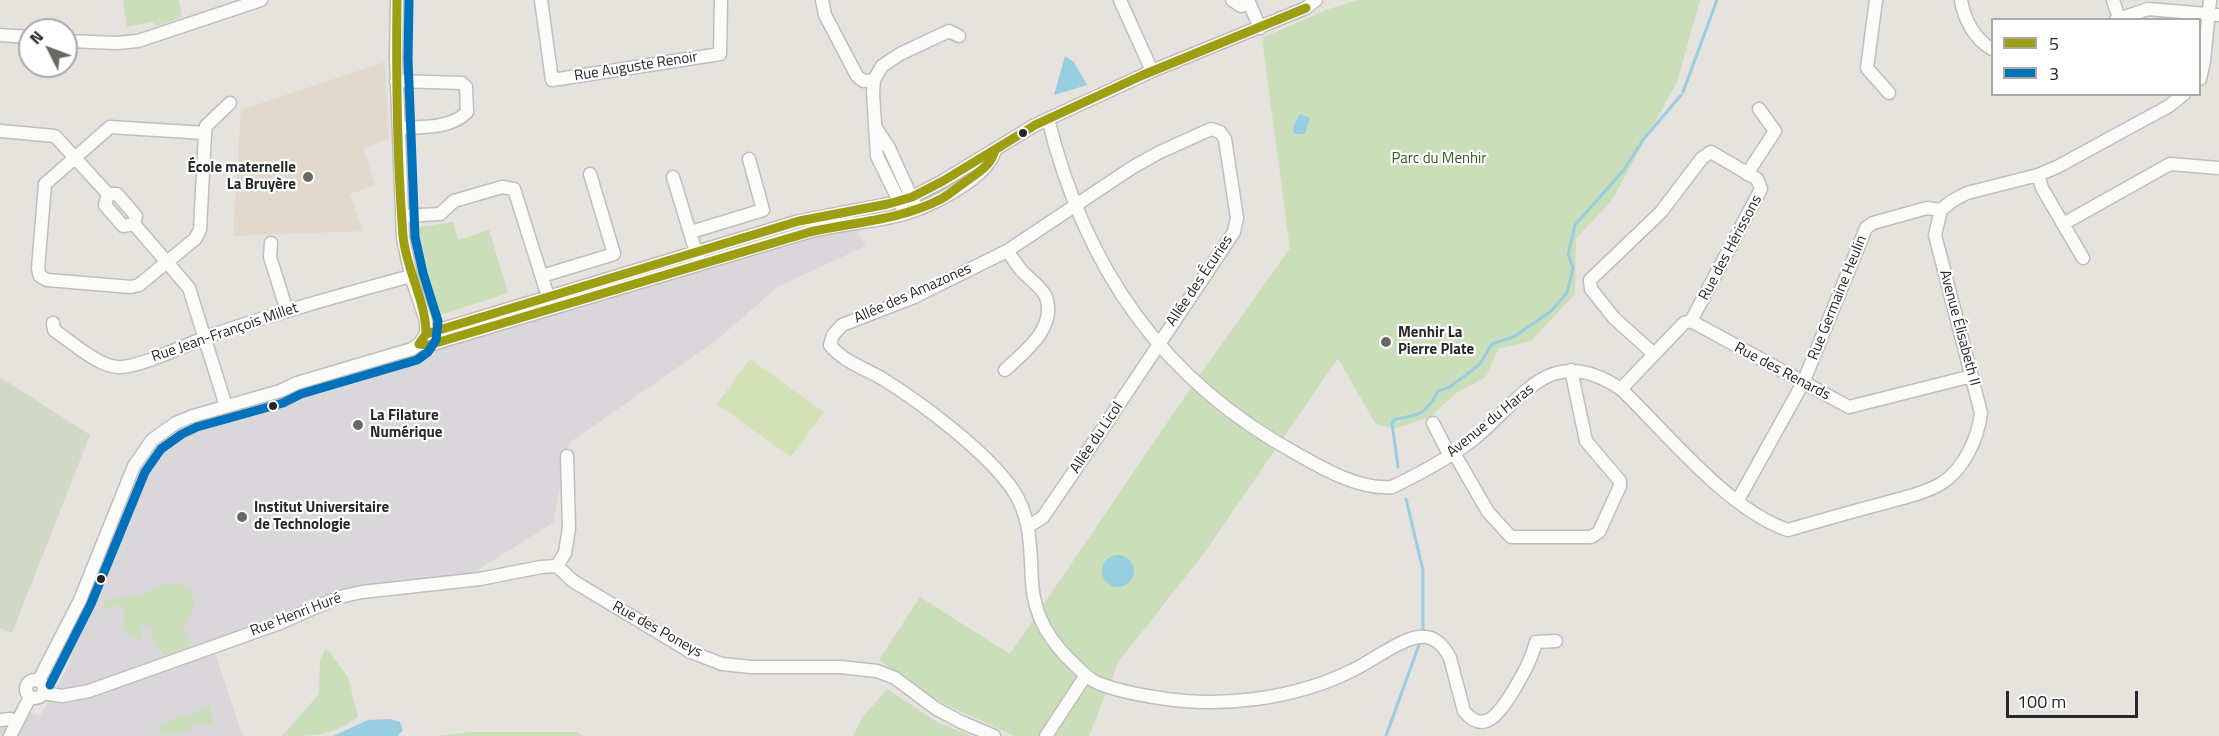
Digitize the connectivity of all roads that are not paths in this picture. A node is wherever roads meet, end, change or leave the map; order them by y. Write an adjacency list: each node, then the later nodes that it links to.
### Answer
1 (261, 0): 21 (street)
2 (397, 0): 26 (street)
3 (541, 0): 4 (street, Rue Auguste Renoir)
4 (721, 0)
5 (822, 0): 25 (street)
6 (1120, 0): 23 (street)
7 (1232, 0): 13 (street)
8 (1316, 0): 17 (street)
9 (1876, 0): 27 (street)
10 (1961, 0): 22 (street)
11 (2113, 0): 15 (street)
12 (2210, 0): 14 (street)
13 (1249, 1): 17 (street)
14 (2214, 14): 16 (street); 24 (street)
15 (2117, 18)
16 (2120, 18)
17 (1260, 28): 23 (street)
18 (0, 35): 19 (street)
19 (18, 36)
20 (959, 36): 25 (street)
21 (78, 41)
22 (1991, 48)
23 (1152, 70): 31 (street)
24 (2201, 72)
25 (874, 80): 32 (street)
26 (396, 81): 33 (street); 33 (street)
27 (1889, 93)
28 (2182, 96): 42 (street)
29 (230, 103): 35 (street)
30 (1759, 109): 41 (street)
31 (1048, 119): 36 (street); 46 (street, Avenue du Haras)
32 (875, 127): 44 (street); 45 (street)
33 (399, 128): 49 (street)
34 (0, 131): 37 (street)
35 (205, 133): 37 (street); 56 (street)
36 (995, 150): 44 (street); 48 (street)
37 (75, 156): 56 (street); 56 (street)
38 (749, 159): 51 (street)
39 (2219, 168): 50 (street)
40 (590, 174): 58 (street)
41 (1747, 174): 61 (street, Rue des Hérissons); 66 (street, Rue des Hérissons)
42 (2038, 175): 47 (street); 50 (street)
43 (673, 177): 51 (street)
44 (912, 197): 45 (street); 48 (street)
45 (899, 201): 48 (street); 54 (street)
46 (1076, 205): 53 (street, Allée des Amazones); 65 (street, Avenue du Haras); 65 (street, Allée des Écuries)
47 (1941, 210): 69 (street, Avenue Élisabeth II); 70 (street, Rue Germaine Heulin)
48 (911, 212): 54 (street)
49 (402, 216): 57 (street); 58 (street)
50 (2063, 224): 55 (street)
51 (692, 232): 54 (street)
52 (271, 243): 60 (street)
53 (1007, 251): 67 (street); 77 (street, Allée des Amazones)
54 (698, 258): 59 (street)
55 (2083, 258)
56 (167, 263): 63 (street)
57 (411, 276): 60 (street, Rue Jean-François Millet); 64 (street)
58 (542, 276): 59 (street)
59 (550, 303): 64 (street)
60 (287, 311): 63 (street, Rue Jean-François Millet)
61 (1691, 321): 66 (street); 70 (street, Rue des Renards)
62 (53, 323): 63 (street, Rue Jean-François Millet)
63 (204, 338): 72 (street)
64 (423, 339): 72 (street)
65 (1158, 344): 74 (street, Avenue du Haras); 77 (street, Allée du Licol)
66 (1654, 354): 71 (street)
67 (1005, 370)
68 (1571, 370): 71 (street); 74 (street, Avenue du Haras); 74 (street)
69 (1972, 376): 70 (street, Rue des Renards); 76 (street, Avenue Élisabeth II)
70 (1803, 382): 76 (street, Rue Germaine Heulin)
71 (1621, 389): 76 (street)
72 (224, 407): 81 (street)
73 (1433, 423): 74 (street)
74 (1452, 454)
75 (567, 456): 78 (street)
76 (1738, 500)
77 (1029, 526): 80 (street, Allée des Amazones)
78 (557, 566): 82 (street, Rue Henri Huré); 87 (street, Rue des Poneys)
79 (1556, 641): 80 (street, Allée des Amazones)
80 (1086, 675): 88 (street)
81 (39, 680): 82 (street); 83 (street)
82 (43, 693): 83 (street)
83 (30, 697): 85 (street)
84 (0, 720): 85 (street)
85 (17, 722): 86 (street)
86 (10, 736)
87 (993, 736)
88 (1046, 736)

